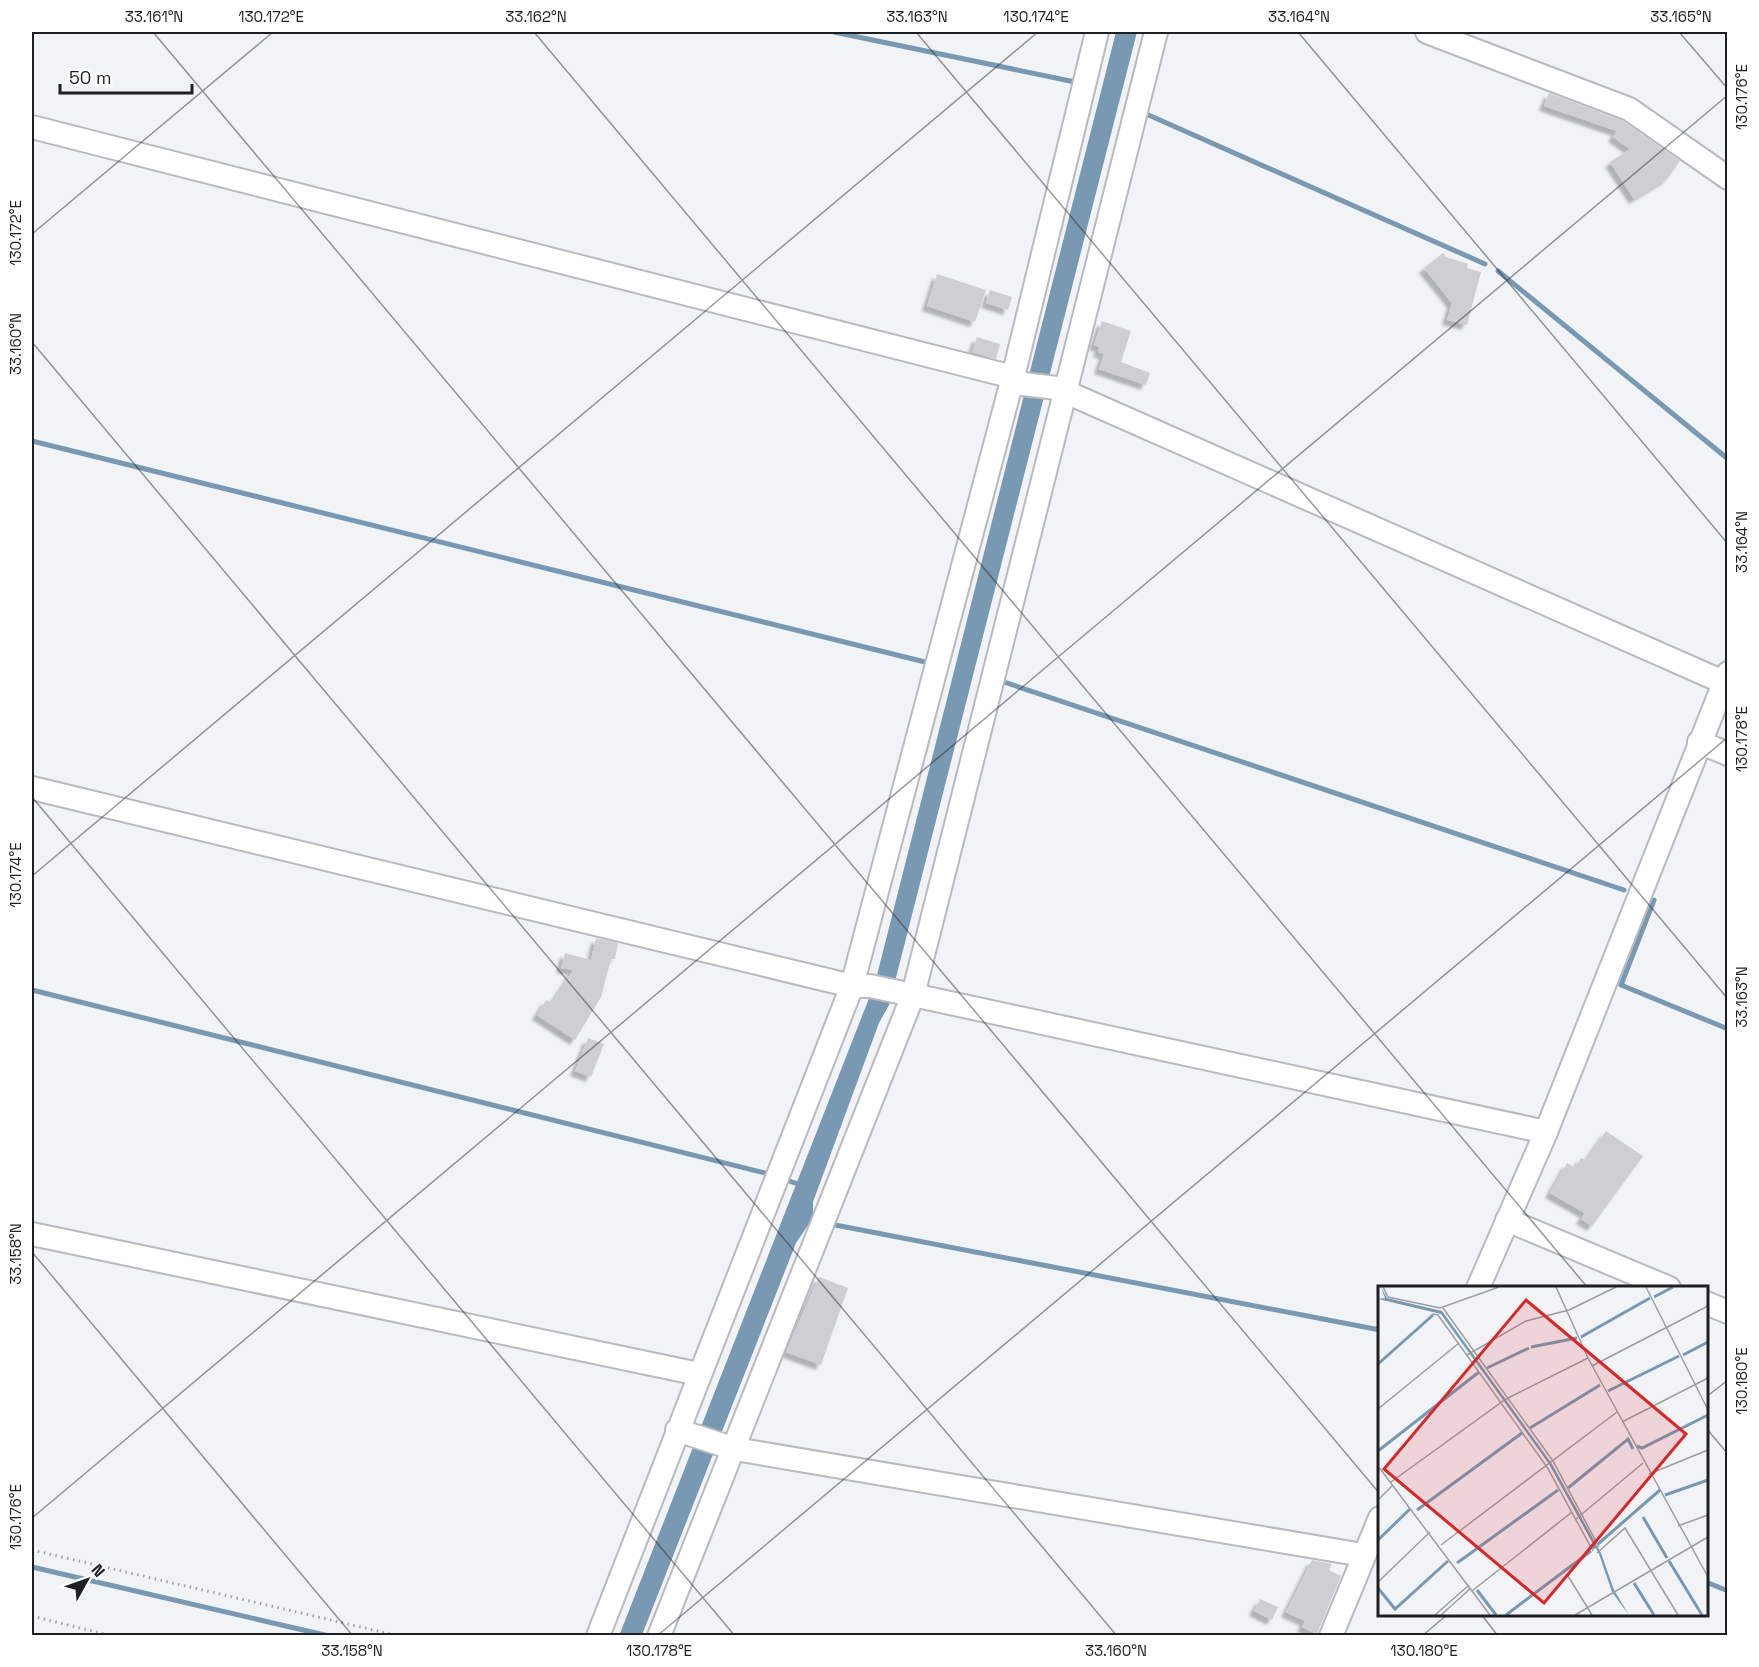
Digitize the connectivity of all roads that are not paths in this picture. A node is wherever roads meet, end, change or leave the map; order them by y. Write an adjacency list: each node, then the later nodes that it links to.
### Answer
1 (1097, 32): 6 (street)
2 (1156, 32): 7 (street)
3 (1426, 32): 5 (street)
4 (32, 127): 6 (street)
5 (1728, 178)
6 (1018, 380): 7 (street); 12 (street)
7 (1061, 390): 8 (street); 13 (street)
8 (1726, 678): 9 (street)
9 (1700, 742): 10 (street); 14 (street)
10 (1728, 754)
11 (32, 788): 12 (street)
12 (861, 986): 13 (street); 21 (street)
13 (908, 994): 14 (street); 23 (street)
14 (1546, 1132): 15 (street)
15 (1507, 1220): 17 (street); 18 (street)
16 (32, 1234): 21 (street)
17 (1478, 1286)
18 (1667, 1286)
19 (1708, 1303): 20 (street)
20 (1728, 1312)
21 (699, 1374): 22 (street)
22 (683, 1432): 23 (street); 26 (street)
23 (729, 1447): 25 (street); 27 (street)
24 (1378, 1522): 25 (street)
25 (1363, 1555): 28 (street)
26 (598, 1635)
27 (659, 1635)
28 (1331, 1635)

